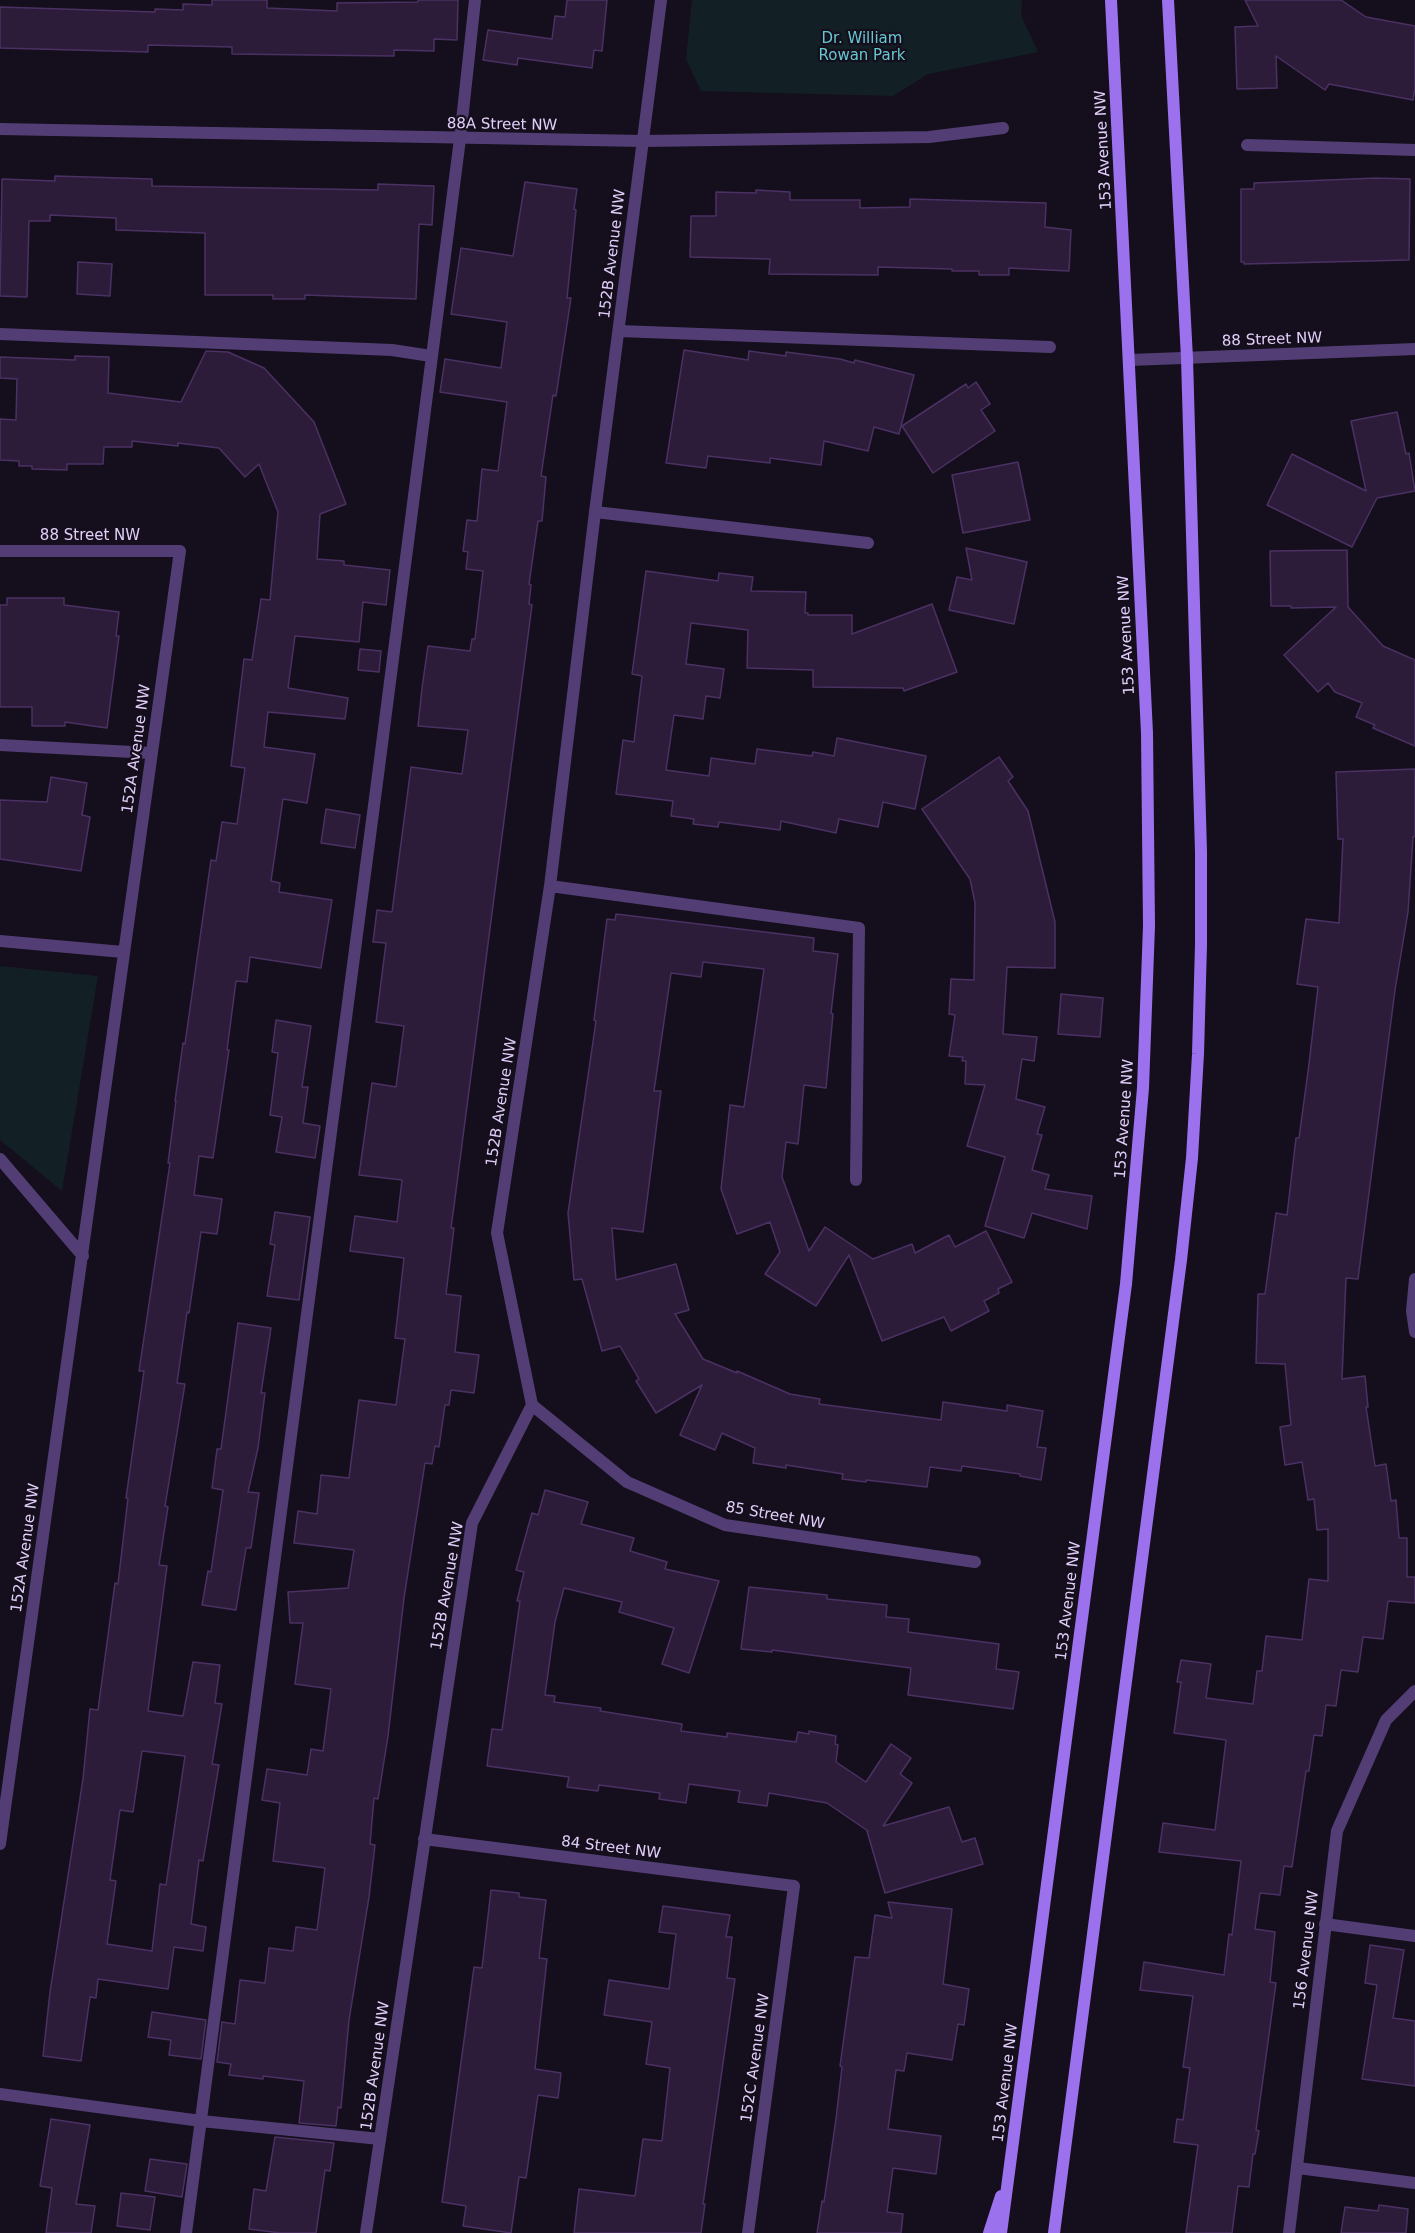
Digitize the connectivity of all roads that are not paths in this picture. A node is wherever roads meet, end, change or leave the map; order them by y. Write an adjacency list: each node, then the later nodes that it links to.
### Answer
1 (475, 0): 7 (street)
2 (661, 0): 8 (street, 152B Avenue NW)
3 (1111, 0): 17 (main road, 153 Avenue NW)
4 (1168, 0): 16 (main road)
5 (1003, 128): 8 (street, 88A Street NW)
6 (0, 129): 7 (street, 88A Street NW)
7 (460, 139): 8 (street, 88A Street NW); 15 (street)
8 (643, 141): 11 (street, 152B Avenue NW)
9 (1247, 145): 10 (street)
10 (1415, 150)
11 (619, 331): 13 (street); 18 (street, 152B Avenue NW)
12 (0, 334): 15 (street)
13 (1050, 347)
14 (1415, 349): 16 (street, 88 Street NW)
15 (430, 356): 42 (street)
16 (1187, 358): 17 (street, 88 Street NW); 52 (main road)
17 (1130, 360): 44 (main road, 153 Avenue NW)
18 (595, 512): 19 (street); 24 (street, 152B Avenue NW)
19 (868, 543)
20 (0, 551): 21 (street, 88 Street NW)
21 (180, 551): 23 (street, 152A Avenue NW)
22 (0, 745): 23 (street)
23 (152, 753): 26 (street, 152A Avenue NW)
24 (550, 886): 28 (street); 33 (street, 152B Avenue NW)
25 (0, 941): 26 (street)
26 (123, 951): 29 (street, 152A Avenue NW)
27 (0, 1159): 29 (street)
28 (856, 1180)
29 (82, 1256): 37 (street, 152A Avenue NW)
30 (1415, 1279): 31 (street)
31 (1413, 1311): 32 (street)
32 (1415, 1332)
33 (532, 1406): 34 (street, 85 Street NW); 36 (street, 152B Avenue NW)
34 (975, 1562)
35 (1415, 1691): 39 (street, 156 Avenue NW)
36 (424, 1839): 38 (street, 84 Street NW); 43 (street, 152B Avenue NW)
37 (0, 1844)
38 (794, 1886): 49 (street, 152C Avenue NW)
39 (1325, 1924): 40 (street); 45 (street, 156 Avenue NW)
40 (1415, 1936)
41 (0, 2094): 42 (street)
42 (201, 2121): 43 (street); 47 (street)
43 (380, 2139): 48 (street, 152B Avenue NW)
44 (1010, 2166): 50 (main road); 51 (main road, 153 Avenue NW)
45 (1298, 2168): 46 (street); 53 (street, 156 Avenue NW)
46 (1415, 2183)
47 (186, 2233)
48 (366, 2233)
49 (748, 2233)
50 (989, 2233)
51 (1001, 2233)
52 (1054, 2233)
53 (1289, 2233)

